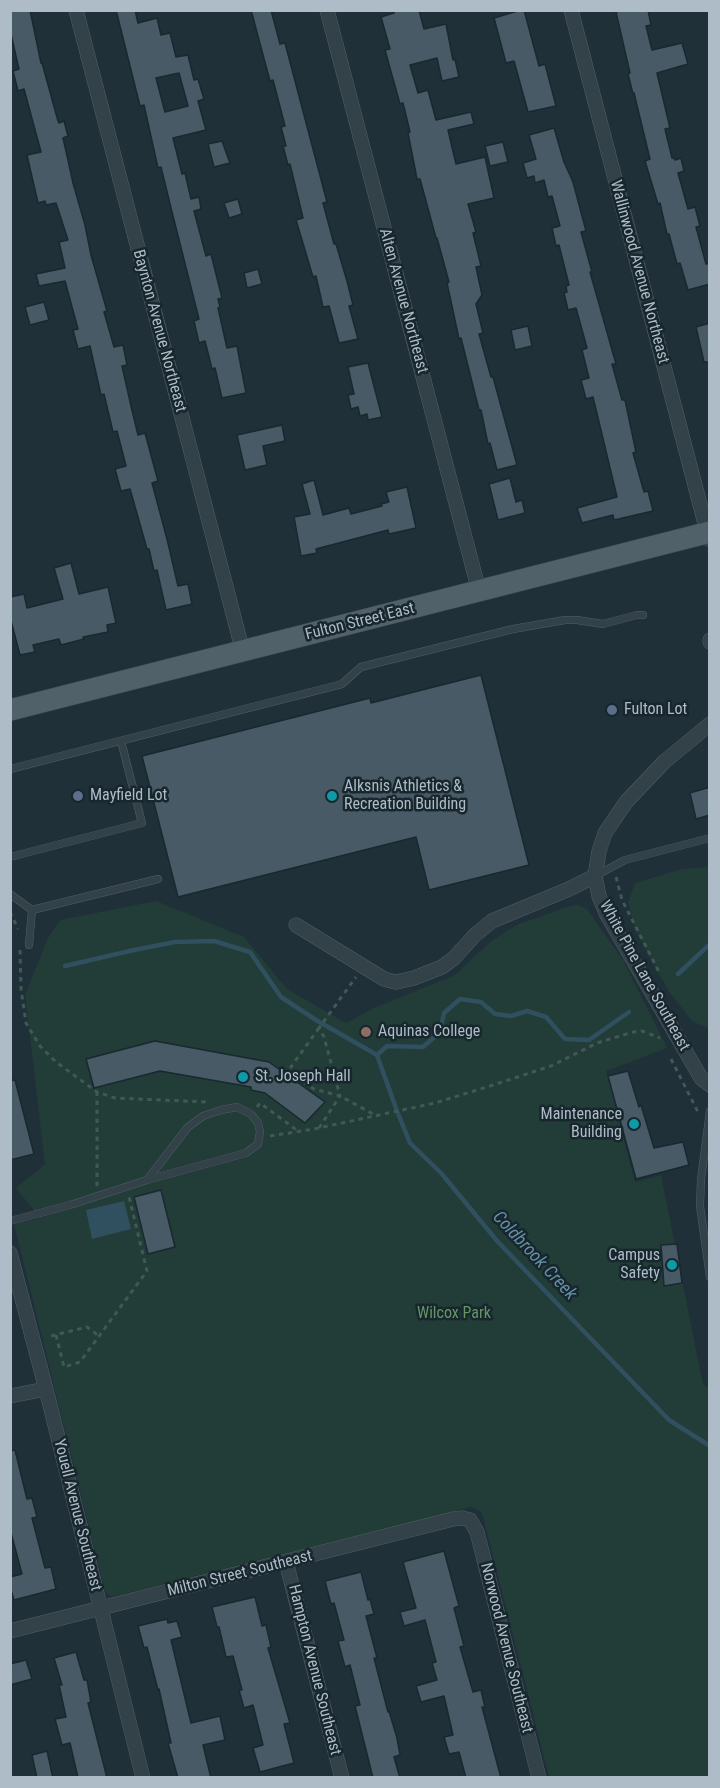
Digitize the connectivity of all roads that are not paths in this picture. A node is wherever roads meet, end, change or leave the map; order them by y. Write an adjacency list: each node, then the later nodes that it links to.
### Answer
1 (76, 10): 7 (street, Baynton Avenue Northeast)
2 (327, 10): 5 (street, Alten Avenue Northeast)
3 (570, 10): 4 (street, Wallinwood Avenue Northeast)
4 (709, 535): 5 (main road, Fulton Street East)
5 (479, 591): 7 (main road, Fulton Street East)
6 (644, 615): 10 (lane)
7 (243, 652): 8 (main road, Fulton Street East)
8 (10, 710)
9 (709, 724): 14 (street, White Pine Lane Southeast)
10 (121, 741): 11 (lane); 13 (lane)
11 (10, 769)
12 (710, 838): 14 (lane)
13 (10, 857)
14 (595, 876): 18 (street); 20 (street, White Pine Lane Southeast)
15 (158, 879): 17 (lane)
16 (10, 894): 17 (lane)
17 (32, 909): 19 (lane)
18 (296, 925)
19 (29, 945)
20 (710, 1085)
21 (710, 1111): 24 (lane)
22 (147, 1180): 22 (lane); 23 (lane)
23 (10, 1221)
24 (708, 1252): 26 (lane)
25 (10, 1253): 27 (street, Youell Avenue Southeast)
26 (710, 1277)
27 (46, 1389): 28 (street); 31 (street, Youell Avenue Southeast)
28 (10, 1396)
29 (470, 1520): 30 (street, Milton Street Southeast); 35 (street, Norwood Avenue Southeast)
30 (286, 1562): 31 (street, Milton Street Southeast); 34 (street, Hampton Avenue Southeast)
31 (100, 1609): 32 (street, Milton Street Southeast); 33 (street, Youell Avenue Southeast)
32 (10, 1631)
33 (143, 1778)
34 (342, 1778)
35 (539, 1778)

